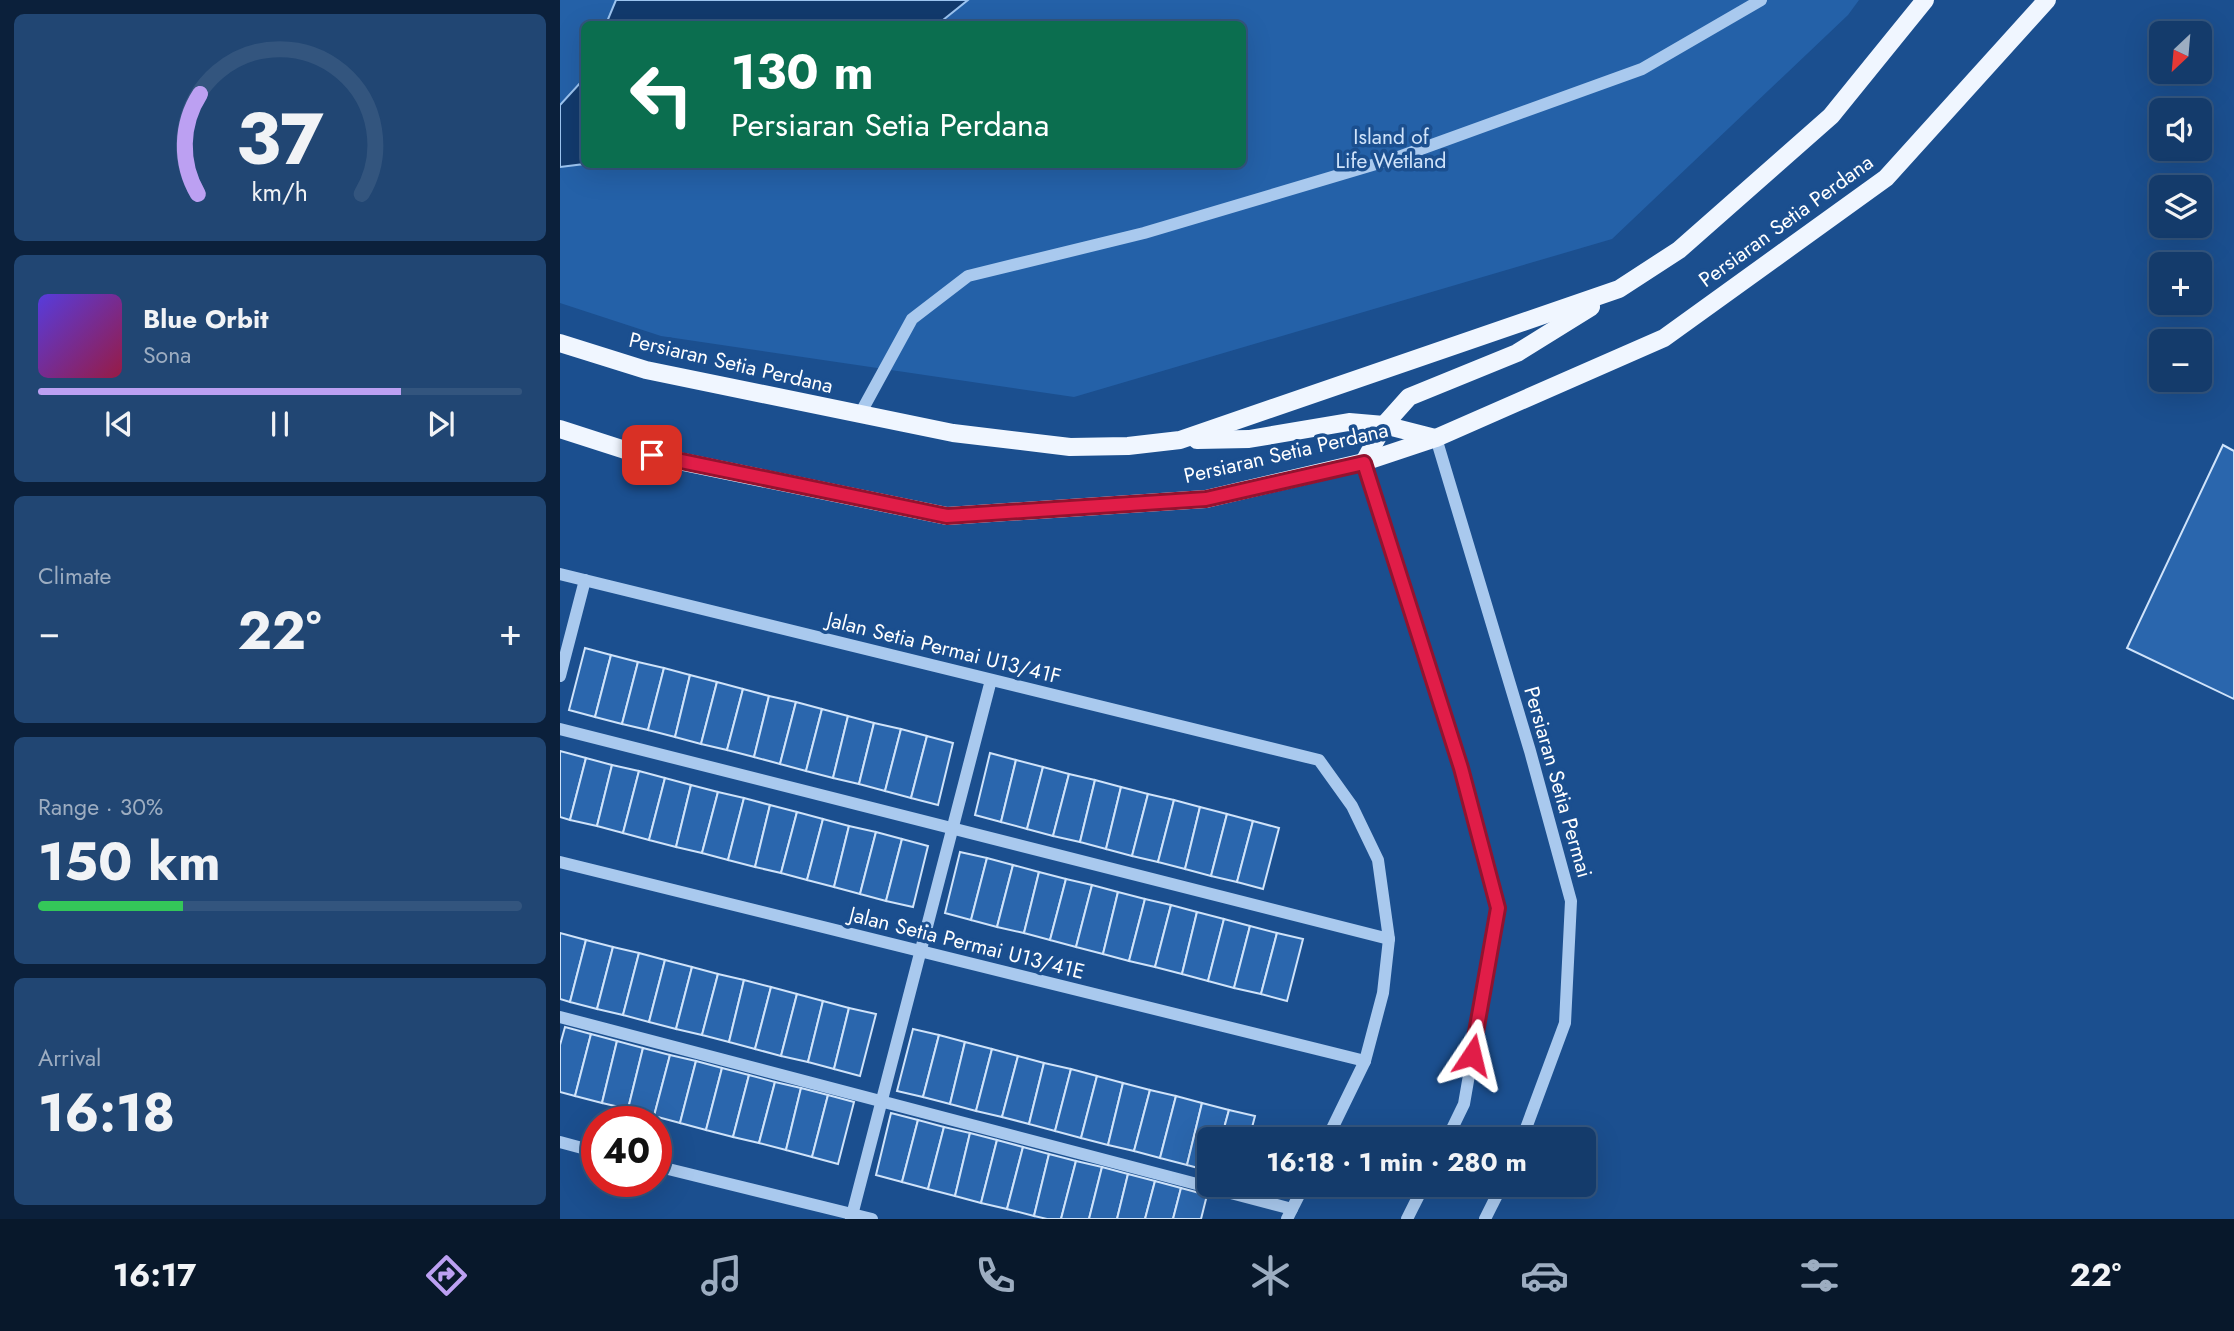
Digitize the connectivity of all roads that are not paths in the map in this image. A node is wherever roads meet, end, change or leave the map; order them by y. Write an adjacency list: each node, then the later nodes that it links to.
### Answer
1 (1761, 0): 6 (street)
2 (1925, 0): 4 (main road, Persiaran Setia Perdana)
3 (2047, 0): 9 (main road, Persiaran Setia Perdana)
4 (1619, 289): 7 (main road); 10 (main road, Persiaran Setia Perdana)
5 (560, 343): 6 (main road, Persiaran Setia Perdana)
6 (860, 414): 10 (main road, Persiaran Setia Perdana)
7 (1384, 425): 9 (main road); 10 (main road); 11 (main road)
8 (560, 429): 11 (main road, Persiaran Setia Perdana)
9 (1436, 438): 11 (main road, Persiaran Setia Perdana); 26 (street, Persiaran Setia Permai)
10 (1180, 440)
11 (1364, 463): 25 (street)
12 (560, 574): 13 (street, Jalan Setia Permai U13/41F)
13 (585, 580): 14 (street); 15 (street, Jalan Setia Permai U13/41F)
14 (560, 676)
15 (991, 680): 17 (street); 19 (street, Jalan Setia Permai U13/41F)
16 (560, 729): 17 (street)
17 (953, 828): 19 (street); 20 (street)
18 (560, 862): 20 (street, Jalan Setia Permai U13/41E)
19 (1389, 939): 22 (street)
20 (922, 952): 22 (street, Jalan Setia Permai U13/41E); 23 (street)
21 (560, 1017): 23 (street)
22 (1365, 1062): 24 (street)
23 (882, 1101): 33 (street); 34 (street)
24 (1332, 1127)
25 (1453, 1127)
26 (1526, 1127)
27 (560, 1143): 28 (street)
28 (581, 1148)
29 (672, 1170): 34 (street)
30 (1298, 1197): 33 (street)
31 (1418, 1197): 36 (street)
32 (1496, 1197): 37 (street)
33 (1290, 1214)
34 (851, 1217): 35 (street)
35 (872, 1219)
36 (1407, 1219)
37 (1485, 1219)

